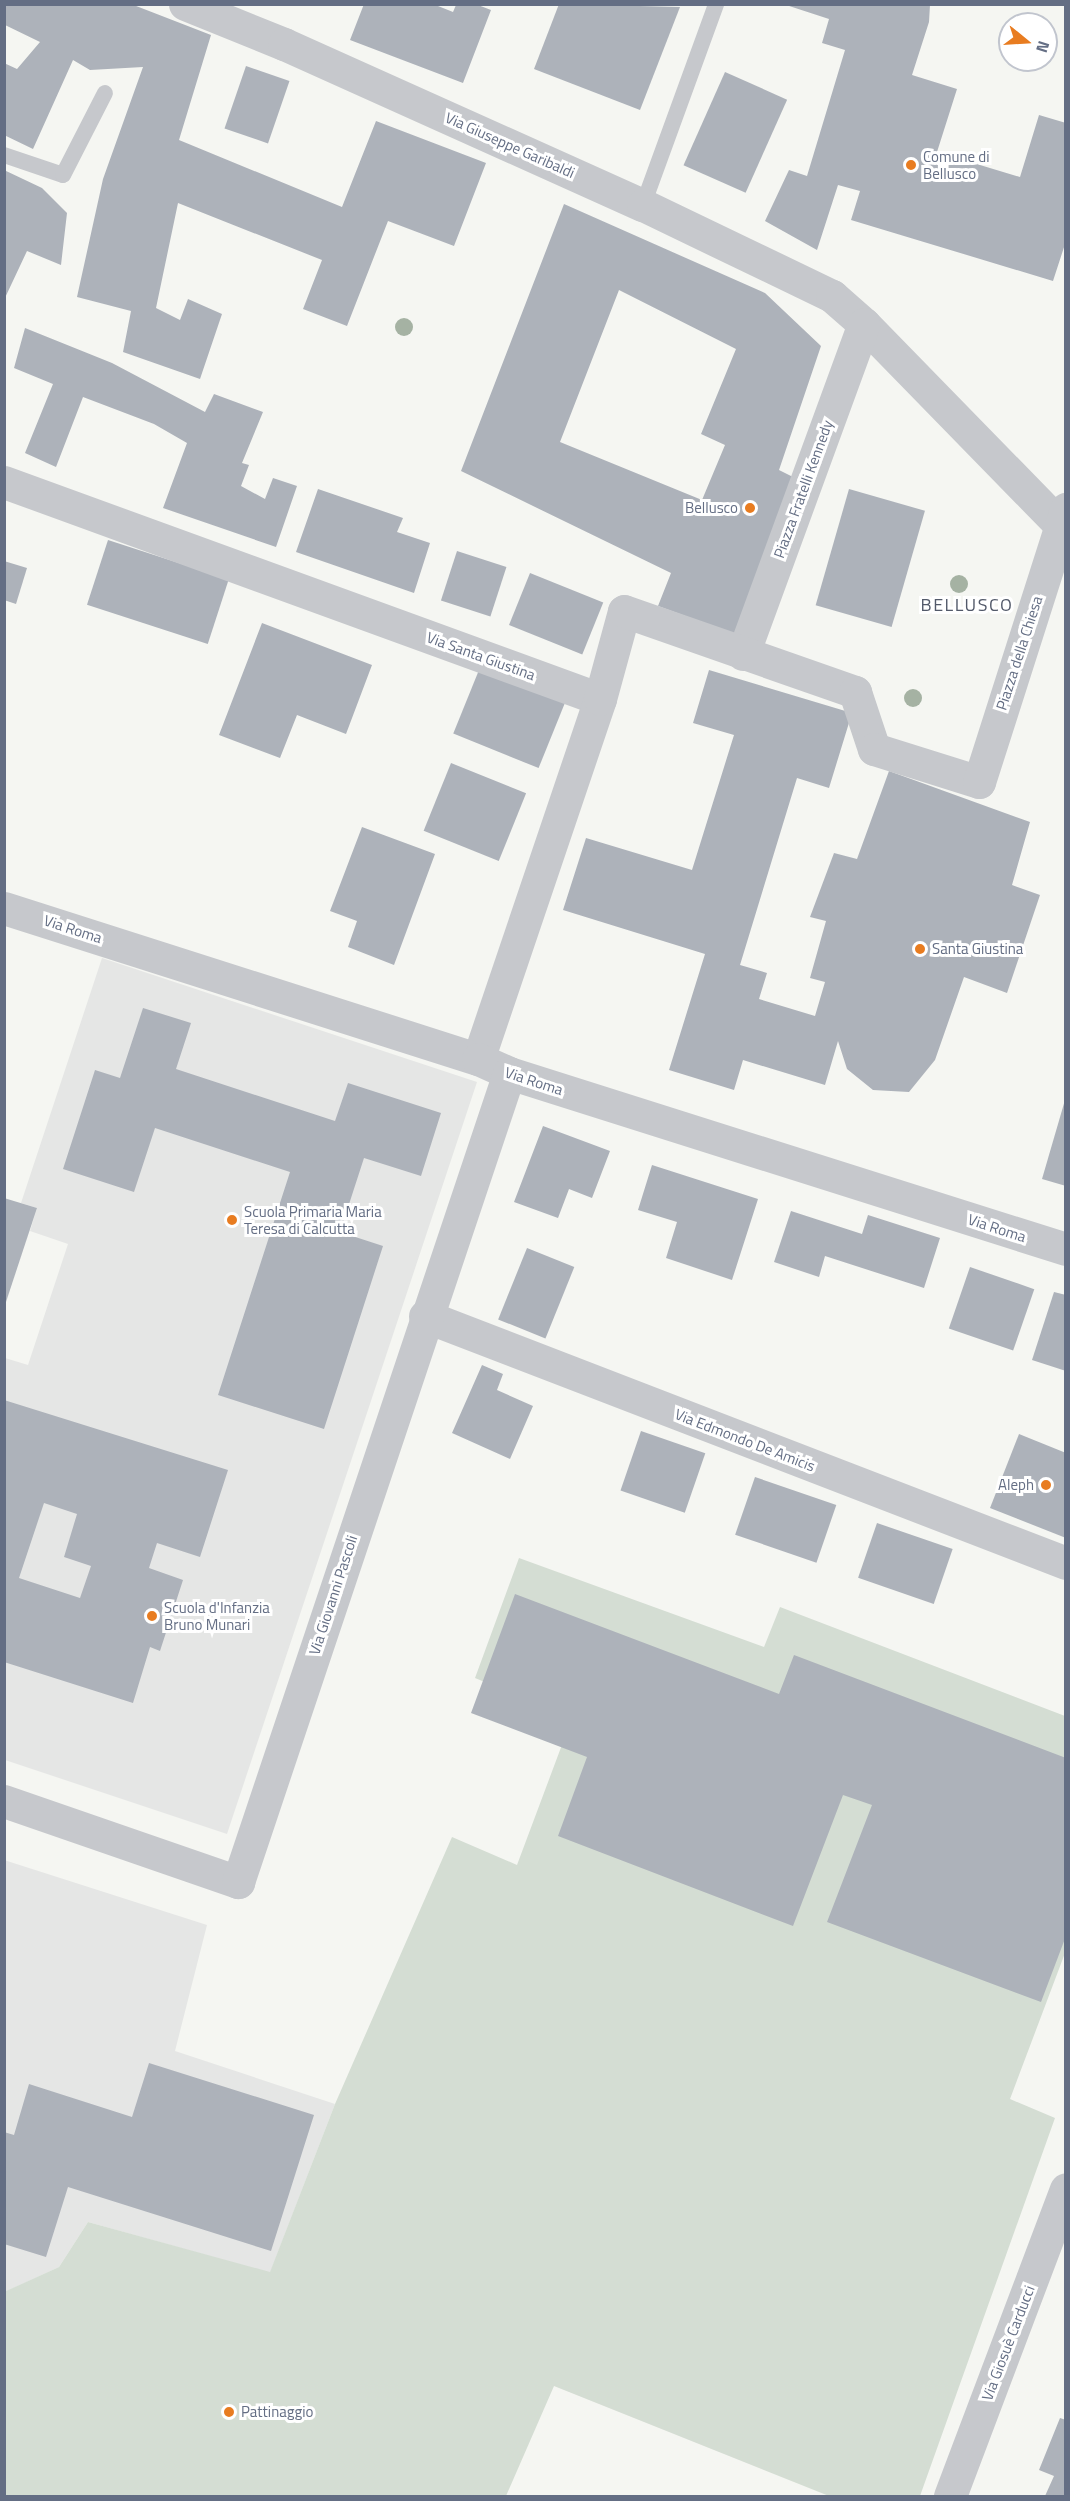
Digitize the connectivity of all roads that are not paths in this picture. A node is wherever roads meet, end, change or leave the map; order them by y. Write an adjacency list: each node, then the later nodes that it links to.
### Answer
1 (185, 4): 5 (street, Via Giuseppe Garibaldi)
2 (716, 4): 5 (lane)
3 (105, 93): 4 (lane)
4 (4, 155)
5 (644, 205): 6 (street, Via Giuseppe Garibaldi)
6 (864, 324): 8 (street); 9 (street, Piazza Fratelli Kennedy)
7 (4, 482): 10 (street, Via Santa Giustina)
8 (1064, 521): 9 (street, Piazza della Chiesa)
9 (743, 654): 10 (street)
10 (600, 699): 12 (street)
11 (4, 908): 12 (street, Via Roma)
12 (478, 1059): 13 (street, Via Roma)
13 (508, 1073): 14 (street, Via Roma); 15 (street, Via Giovanni Pascoli)
14 (1065, 1249)
15 (425, 1316): 16 (street, Via Edmondo De Amicis); 17 (street, Via Giovanni Pascoli)
16 (1065, 1563)
17 (4, 1801)
18 (1065, 2189): 19 (street, Via Giosuè Carducci)
19 (950, 2496)

